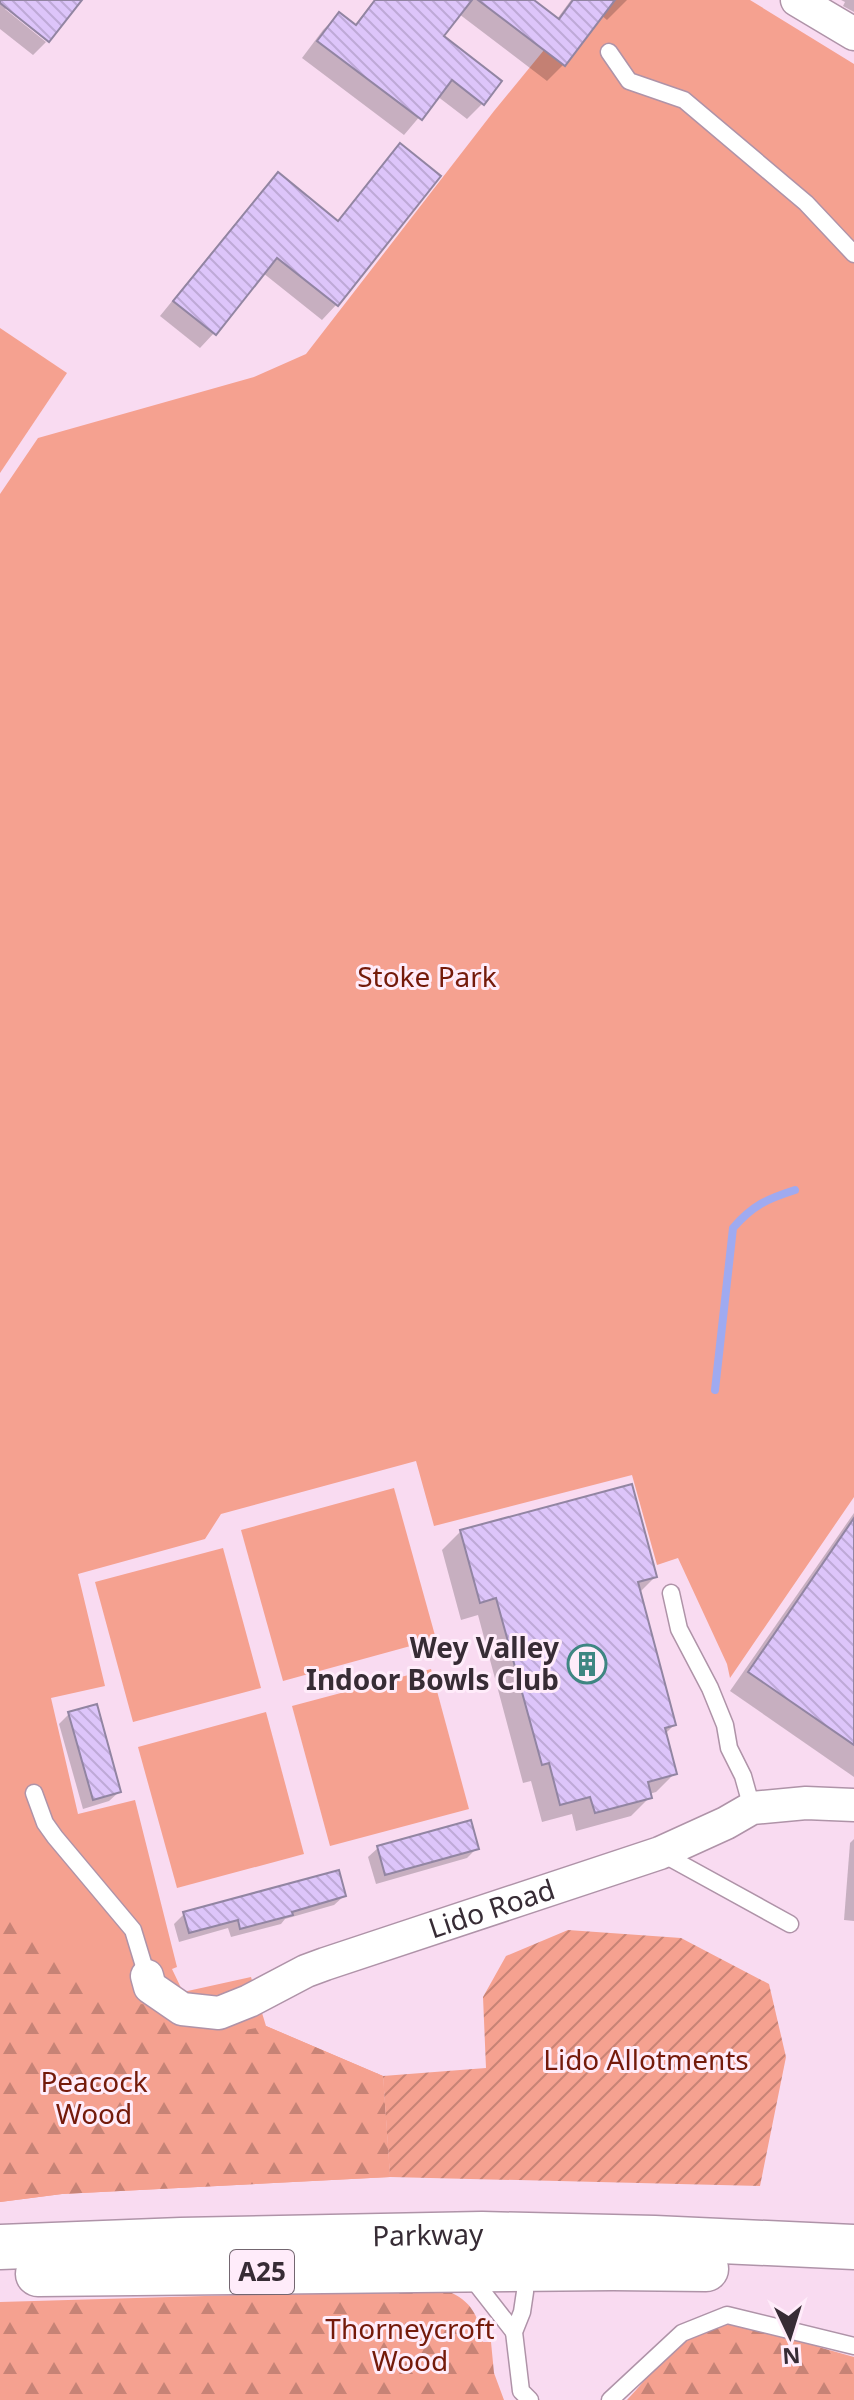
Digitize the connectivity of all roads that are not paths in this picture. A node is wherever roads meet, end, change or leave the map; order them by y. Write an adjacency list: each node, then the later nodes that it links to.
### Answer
1 (797, 0): 2 (street)
2 (854, 34)
3 (609, 52): 4 (lane)
4 (854, 254)
5 (671, 1593): 8 (lane)
6 (34, 1793): 11 (lane)
7 (854, 1805): 8 (street, Lido Road)
8 (752, 1808): 9 (street, Lido Road)
9 (660, 1853): 10 (lane); 11 (street, Lido Road)
10 (790, 1924)
11 (147, 1976)
12 (0, 2247): 14 (main road, Parkway / A25)
13 (854, 2247): 14 (main road, Parkway / A25)
14 (473, 2252): 15 (main road, Parkway / A25); 17 (main road, Parkway / A25); 18 (lane)
15 (524, 2268): 16 (main road, Parkway / A25); 18 (lane)
16 (854, 2272)
17 (0, 2274)
18 (514, 2332): 20 (lane)
19 (854, 2346): 21 (lane)
20 (530, 2400)
21 (610, 2400)

